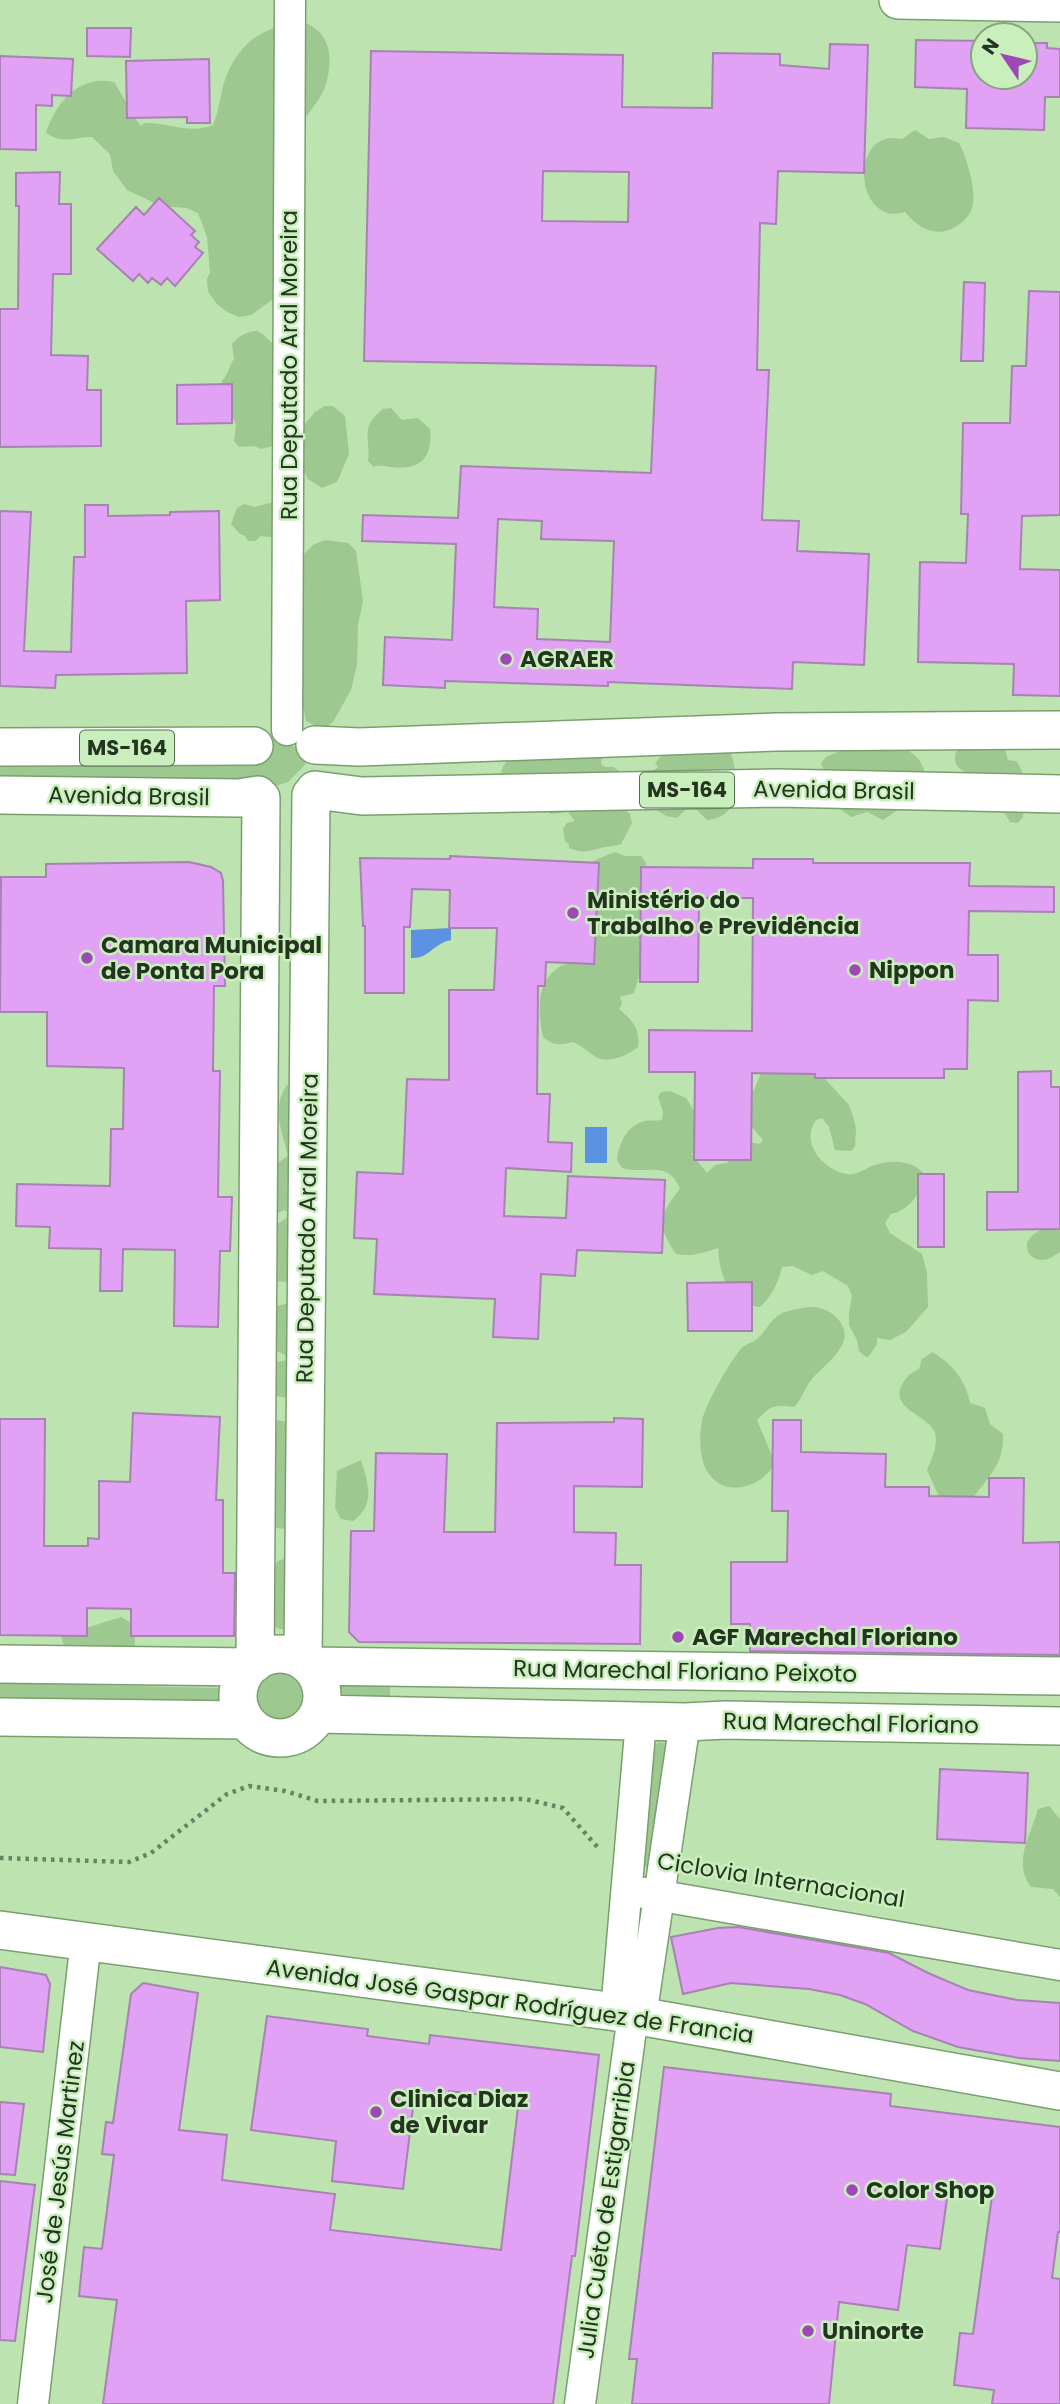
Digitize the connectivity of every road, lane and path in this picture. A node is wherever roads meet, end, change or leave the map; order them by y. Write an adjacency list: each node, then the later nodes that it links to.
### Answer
1 (290, 0): 6 (street, Rua Deputado Aral Moreira)
2 (898, 0): 3 (main road)
3 (1060, 3)
4 (1060, 730): 5 (main road, MS-164)
5 (776, 732): 6 (main road, MS-164); 9 (main road)
6 (301, 738): 7 (main road, MS-164); 10 (main road)
7 (254, 746): 8 (main road, Avenida Brasil / MS-164); 13 (main road)
8 (0, 747)
9 (777, 788): 10 (main road, Avenida Brasil / MS-164); 11 (main road, Avenida Brasil / MS-164)
10 (313, 793): 13 (main road, MS-164); 14 (main road, Rua Deputado Aral Moreira)
11 (1060, 794)
12 (0, 795): 13 (main road, Avenida Brasil / MS-164)
13 (259, 796): 16 (main road, Rua Deputado Aral Moreira)
14 (307, 1663): 16 (main road); 17 (main road, Rua Marechal Floriano Peixoto); 18 (main road)
15 (0, 1664): 16 (main road)
16 (252, 1665): 20 (main road)
17 (1060, 1676)
18 (319, 1714): 20 (main road); 21 (main road)
19 (0, 1717): 20 (main road)
20 (244, 1720)
21 (641, 1721): 22 (main road, Rua Marechal Floriano); 25 (street, Julia Cuéto de Estigarribia)
22 (685, 1722): 23 (main road, Rua Marechal Floriano); 26 (street, Julia Cuéto de Estigarribia)
23 (1060, 1726)
24 (0, 1858): 25 (path, Ciclovia Internacional)
25 (627, 1879): 26 (street); 30 (street, Julia Cuéto de Estigarribia)
26 (659, 1895): 29 (street); 30 (street, Julia Cuéto de Estigarribia)
27 (0, 1930): 28 (main road, Avenida José Gaspar Rodríguez de Francia)
28 (86, 1940): 30 (main road, Avenida José Gaspar Rodríguez de Francia); 32 (street, José de Jesús Martinez)
29 (1060, 1965)
30 (630, 2015): 31 (main road, Avenida José Gaspar Rodríguez de Francia); 33 (street, Julia Cuéto de Estigarribia)
31 (1060, 2091)
32 (33, 2404)
33 (580, 2404)

